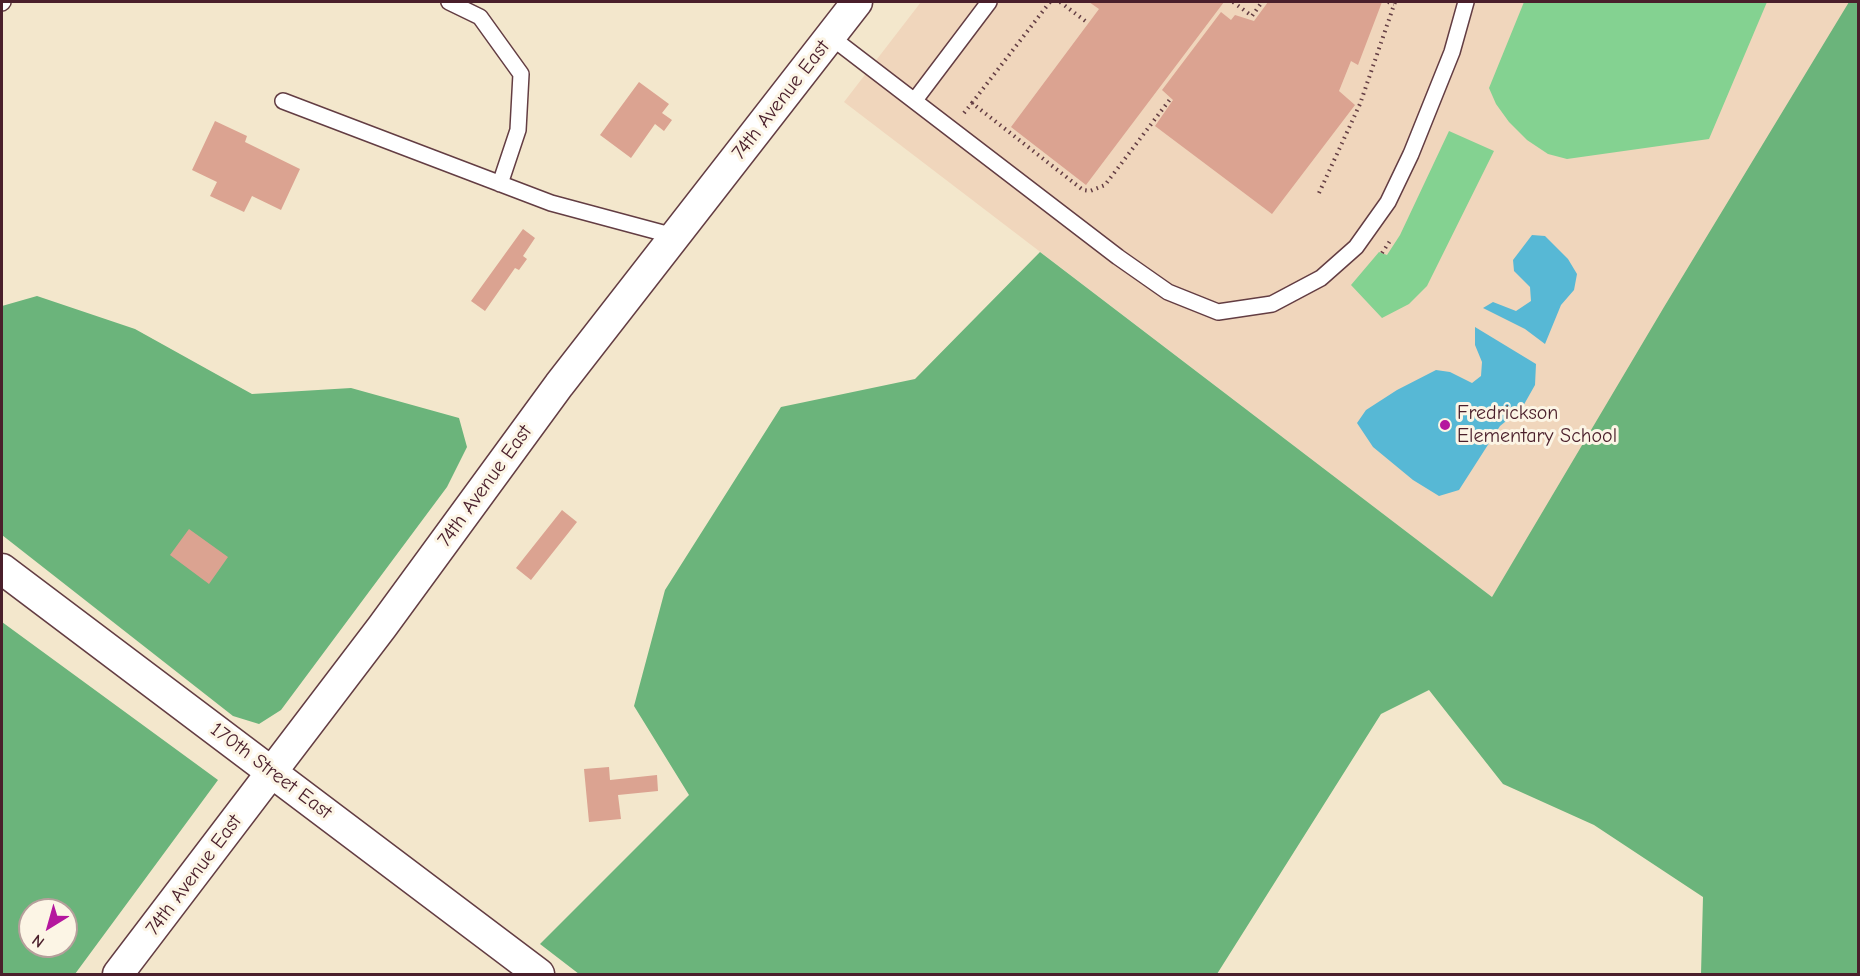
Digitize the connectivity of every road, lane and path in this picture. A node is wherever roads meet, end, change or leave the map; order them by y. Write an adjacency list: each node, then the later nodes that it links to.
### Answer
1 (449, 2): 18 (lane)
2 (857, 2): 12 (street, 74th Avenue East)
3 (989, 2): 15 (lane)
4 (1050, 2): 16 (path)
5 (1060, 2): 11 (path)
6 (1233, 2): 7 (path)
7 (1262, 2)
8 (1388, 2): 10 (path)
9 (1467, 2): 15 (lane)
10 (1395, 3): 19 (path)
11 (1088, 23)
12 (831, 37): 15 (lane); 20 (street, 74th Avenue East)
13 (1171, 99): 16 (path)
14 (282, 100): 18 (lane)
15 (915, 100)
16 (972, 103): 17 (path)
17 (962, 116)
18 (500, 184): 20 (lane)
19 (1319, 193)
20 (674, 236): 22 (street, 74th Avenue East)
21 (2, 569): 22 (street, 170th Street East)
22 (272, 772): 23 (street, 74th Avenue East); 24 (street, 170th Street East)
23 (118, 975)
24 (539, 975)

